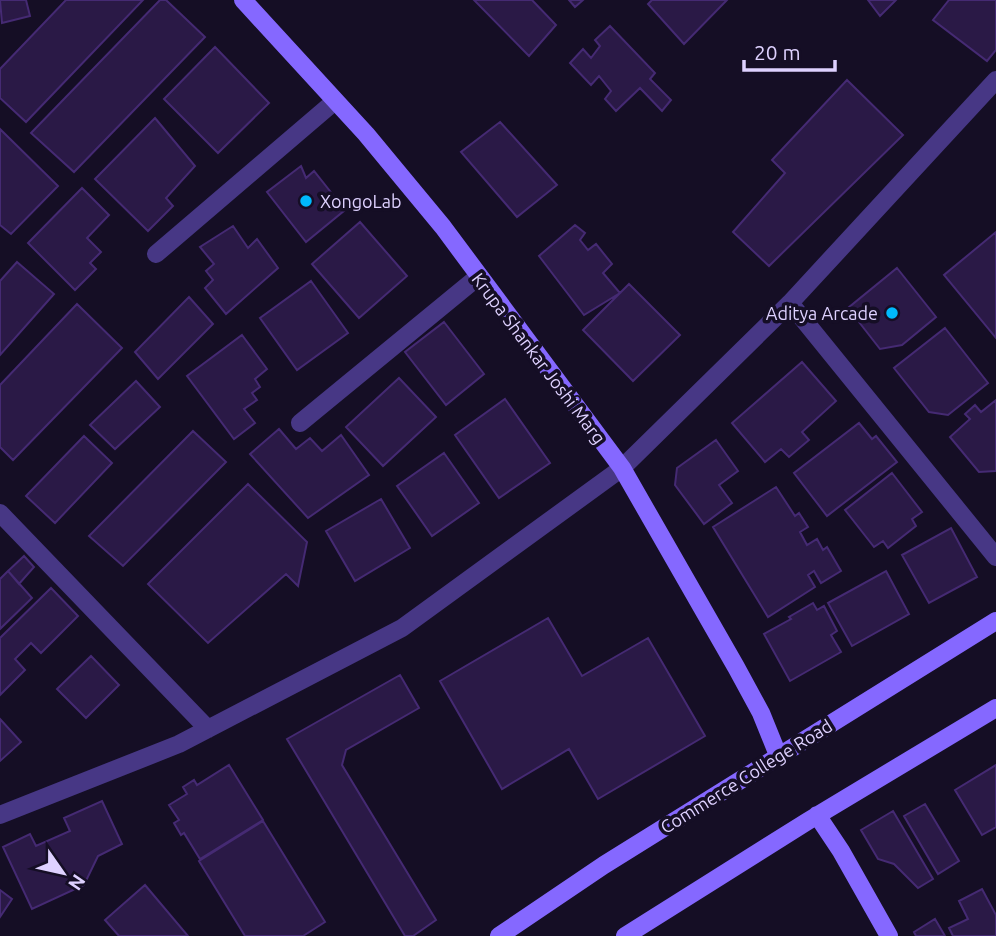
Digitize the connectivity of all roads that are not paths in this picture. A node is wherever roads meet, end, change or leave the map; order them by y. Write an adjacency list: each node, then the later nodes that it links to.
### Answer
1 (243, 0): 3 (street, Krupa Shankar Joshi Marg)
2 (996, 80): 6 (street)
3 (335, 101): 4 (street); 5 (street, Krupa Shankar Joshi Marg)
4 (156, 254)
5 (479, 276): 7 (street); 8 (street, Krupa Shankar Joshi Marg)
6 (790, 303): 8 (street); 10 (street)
7 (300, 423)
8 (622, 468): 13 (street); 14 (street, Krupa Shankar Joshi Marg)
9 (0, 513): 13 (street)
10 (996, 556)
11 (996, 621): 14 (street, Commerce College Road)
12 (996, 708): 15 (street)
13 (208, 729): 16 (street)
14 (778, 755): 17 (street, Commerce College Road)
15 (817, 815): 18 (street); 19 (street)
16 (0, 816)
17 (499, 936)
18 (625, 936)
19 (889, 936)

